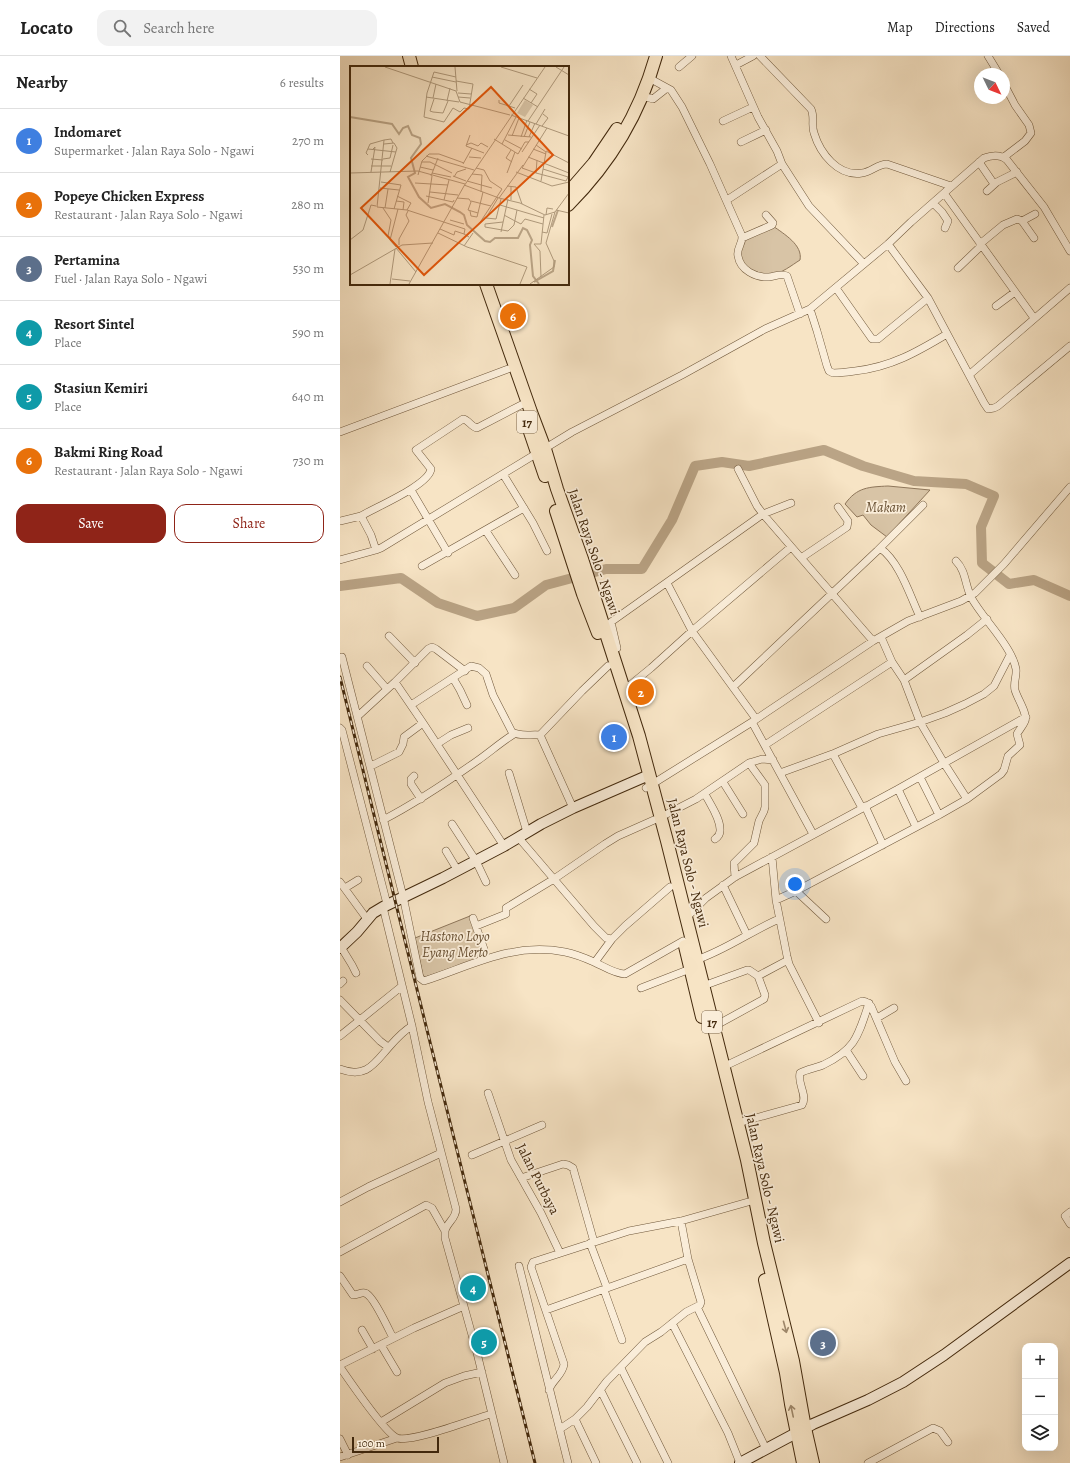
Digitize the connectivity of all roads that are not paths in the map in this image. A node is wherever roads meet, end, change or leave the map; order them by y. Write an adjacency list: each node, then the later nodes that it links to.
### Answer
1 (408, 56): 11 (highway)
2 (415, 56): 12 (highway)
3 (648, 56): 30 (highway)
4 (656, 56): 15 (highway)
5 (692, 56): 13 (street)
6 (731, 56): 10 (street)
7 (753, 56): 10 (street)
8 (760, 56): 28 (street)
9 (988, 56): 14 (street)
10 (736, 65): 19 (street)
11 (412, 66)
12 (419, 66)
13 (679, 67)
14 (995, 68)
15 (649, 78): 16 (street); 18 (highway)
16 (667, 88): 18 (street); 32 (street)
17 (1010, 95): 23 (street)
18 (642, 96): 34 (highway)
19 (753, 107): 20 (street); 21 (street)
20 (723, 121)
21 (766, 130): 22 (street); 25 (street)
22 (741, 142)
23 (1004, 158): 24 (street); 26 (street)
24 (979, 162): 27 (street); 28 (street)
25 (782, 164): 32 (street); 44 (street)
26 (1016, 172): 27 (street); 43 (street)
27 (994, 184): 29 (street)
28 (951, 186): 31 (street)
29 (987, 191)
30 (569, 192)
31 (944, 193): 33 (street); 42 (street)
32 (727, 200): 39 (street)
33 (933, 203): 38 (street); 41 (street)
34 (569, 204)
35 (1036, 214): 37 (street)
36 (766, 215): 39 (street)
37 (1022, 220): 40 (street); 42 (street)
38 (945, 228)
39 (742, 238): 56 (street)
40 (1034, 238)
41 (888, 244): 44 (street); 53 (street)
42 (980, 245): 45 (street); 51 (street)
43 (1070, 251)
44 (864, 264): 49 (street)
45 (958, 268)
46 (480, 285): 60 (highway, Jalan Raya Solo - Ngawi / 17)
47 (481, 285): 52 (highway, Jalan Raya Solo - Ngawi / 17)
48 (494, 285): 52 (highway)
49 (836, 288): 53 (street); 55 (street)
50 (1070, 288): 57 (street)
51 (1015, 292): 54 (street); 57 (street)
52 (491, 298): 64 (highway, Jalan Raya Solo - Ngawi / 17)
53 (928, 298): 58 (street)
54 (996, 306)
55 (810, 309): 56 (street); 58 (street)
56 (800, 314): 64 (street)
57 (1034, 318): 61 (street)
58 (947, 334): 61 (street)
59 (1070, 346): 61 (street)
60 (508, 369): 62 (highway, Jalan Raya Solo - Ngawi / 17); 63 (street)
61 (969, 375)
62 (521, 405): 64 (highway, Jalan Raya Solo - Ngawi / 17); 68 (street)
63 (340, 432)
64 (541, 451): 66 (street); 89 (highway, Jalan Raya Solo - Ngawi / 17)
65 (738, 469): 73 (street)
66 (503, 474): 72 (street); 75 (street)
67 (1070, 487): 91 (street)
68 (411, 490): 74 (street); 75 (street)
69 (791, 503): 73 (street)
70 (923, 505): 79 (street)
71 (838, 507): 83 (street)
72 (524, 508): 77 (street); 81 (street)
73 (763, 514): 78 (street); 88 (street)
74 (361, 516): 76 (street); 80 (street)
75 (429, 519): 80 (street); 82 (street)
76 (340, 521)
77 (486, 531): 82 (street); 87 (street)
78 (791, 547): 83 (street); 94 (street)
79 (880, 548): 90 (street); 92 (street)
80 (376, 550): 84 (street)
81 (547, 551)
82 (448, 553): 86 (street)
83 (801, 558): 90 (street)
84 (340, 560)
85 (956, 561): 91 (street)
86 (422, 566)
87 (515, 576)
88 (667, 584): 94 (street); 109 (street)
89 (586, 588): 103 (highway, Jalan Raya Solo - Ngawi / 17); 109 (highway, Jalan Raya Solo - Ngawi / 17)
90 (832, 593): 97 (street); 108 (street)
91 (971, 596): 92 (street); 93 (street)
92 (920, 617): 96 (street)
93 (987, 619): 98 (street); 106 (street)
94 (692, 631): 108 (street); 109 (street)
95 (389, 636): 101 (street)
96 (881, 637): 97 (street); 100 (street)
97 (873, 641): 115 (street)
98 (1010, 655): 114 (street); 116 (street)
99 (342, 657): 113 (street)
100 (892, 662): 106 (street); 123 (street)
101 (415, 663): 104 (street); 107 (street)
102 (367, 666): 110 (street)
103 (608, 666): 121 (street); 134 (highway, Jalan Raya Solo - Ngawi / 17)
104 (465, 671): 105 (street); 120 (street)
105 (453, 678): 111 (street); 112 (street)
106 (904, 680): 116 (street)
107 (395, 682): 110 (street); 111 (street)
108 (733, 687): 115 (street)
109 (626, 688): 134 (highway, Jalan Raya Solo - Ngawi / 17)
110 (387, 689): 113 (street)
111 (411, 705): 117 (street)
112 (467, 705)
113 (358, 716): 128 (street)
114 (1026, 717): 127 (street); 139 (street)
115 (754, 720): 123 (street); 134 (street)
116 (920, 722): 124 (street); 127 (street)
117 (423, 723): 122 (street); 128 (street)
118 (340, 728): 168 (street)
119 (468, 728): 122 (street)
120 (514, 734): 121 (street); 131 (street)
121 (540, 735): 141 (street)
122 (437, 744): 131 (street)
123 (765, 745): 125 (street)
124 (833, 754): 130 (street); 140 (street)
125 (773, 760): 126 (street); 130 (street)
126 (749, 763): 135 (street); 157 (street)
127 (944, 764): 133 (street); 139 (street)
128 (371, 766): 145 (street)
129 (510, 773): 148 (street)
130 (780, 773): 149 (street)
131 (456, 774): 138 (street); 152 (street)
132 (414, 776): 138 (street)
133 (920, 777): 136 (street); 143 (street)
134 (648, 782): 141 (street); 144 (highway, Jalan Raya Solo - Ngawi / 17)
135 (723, 782): 137 (street); 142 (street)
136 (898, 789): 140 (street); 147 (street)
137 (705, 794): 144 (street); 150 (street)
138 (421, 798): 145 (street)
139 (967, 799): 143 (street)
140 (864, 807): 149 (street); 151 (street)
141 (573, 808): 148 (street)
142 (743, 814)
143 (939, 815): 147 (street)
144 (658, 819): 158 (street); 164 (highway, Jalan Raya Solo - Ngawi / 17); 170 (highway, Jalan Raya Solo - Ngawi / 17)
145 (383, 820): 166 (street)
146 (452, 824): 155 (street)
147 (916, 827): 151 (street)
148 (523, 834): 152 (street); 158 (street)
149 (813, 834): 154 (street)
150 (715, 839)
151 (883, 845): 165 (street)
152 (504, 846): 155 (street)
153 (446, 851): 156 (street)
154 (772, 857): 157 (street); 167 (street)
155 (476, 861): 156 (street); 161 (street)
156 (458, 871): 166 (street)
157 (735, 877): 162 (street)
158 (554, 879): 174 (street); 176 (street)
159 (358, 880): 163 (street)
160 (340, 882): 163 (street)
161 (486, 882)
162 (723, 885): 170 (street); 175 (street)
163 (345, 888): 171 (street)
164 (670, 888): 176 (street); 177 (highway, Jalan Raya Solo - Ngawi / 17)
165 (796, 892): 167 (street); 173 (street)
166 (404, 896): 168 (street); 179 (street)
167 (776, 900): 172 (street)
168 (385, 905): 171 (street); 185 (street)
169 (473, 918): 174 (street)
170 (686, 918): 182 (highway, Jalan Raya Solo - Ngawi / 17)
171 (367, 919): 178 (street)
172 (779, 919): 175 (street); 180 (street)
173 (826, 919)
174 (476, 926): 179 (street)
175 (747, 935): 182 (street)
176 (612, 939): 181 (street)
177 (683, 940): 181 (street); 182 (highway, Jalan Raya Solo - Ngawi / 17)
178 (340, 948): 183 (street)
179 (486, 958): 181 (street)
180 (788, 960): 184 (street); 193 (street)
181 (594, 962)
182 (693, 964): 186 (highway, Jalan Raya Solo - Ngawi / 17); 187 (street); 211 (highway, Jalan Raya Solo - Ngawi / 17)
183 (356, 974)
184 (758, 976): 186 (street); 195 (street)
185 (402, 986): 192 (street); 194 (street)
186 (703, 986): 195 (highway, Jalan Raya Solo - Ngawi / 17)
187 (641, 988)
188 (340, 1000): 192 (street)
189 (869, 1004): 191 (street); 193 (street); 198 (street)
190 (894, 1008): 191 (street)
191 (876, 1018): 202 (street)
192 (360, 1020): 196 (street); 197 (street)
193 (819, 1023): 199 (street)
194 (412, 1026): 197 (street); 207 (street)
195 (713, 1027): 199 (highway, Jalan Raya Solo - Ngawi / 17)
196 (340, 1036)
197 (388, 1047): 200 (street)
198 (846, 1050): 201 (street); 204 (street)
199 (723, 1067): 204 (highway, Jalan Raya Solo - Ngawi / 17)
200 (340, 1069)
201 (863, 1076)
202 (906, 1081)
203 (488, 1092): 206 (street, Jalan Purbaya)
204 (738, 1123): 243 (highway, Jalan Raya Solo - Ngawi / 17, one-way to 243)
205 (542, 1125): 206 (street)
206 (505, 1142): 208 (street); 209 (street, Jalan Purbaya)
207 (441, 1153): 210 (street); 215 (street)
208 (472, 1155)
209 (521, 1178): 216 (street); 218 (street, Jalan Purbaya)
210 (340, 1202)
211 (748, 1202): 213 (street); 243 (highway, Jalan Raya Solo - Ngawi / 17, one-way to 211)
212 (1070, 1212): 214 (street)
213 (681, 1220): 216 (street); 219 (street)
214 (1070, 1224)
215 (445, 1231): 217 (street); 224 (street)
216 (592, 1242): 218 (street); 223 (street)
217 (340, 1252)
218 (560, 1253): 226 (street)
219 (688, 1259): 223 (street); 225 (street)
220 (1070, 1263): 243 (street)
221 (519, 1266): 237 (street)
222 (341, 1278): 229 (street)
223 (605, 1289): 226 (street); 230 (street)
224 (464, 1306): 229 (street); 236 (street)
225 (697, 1307): 227 (street); 247 (street)
226 (546, 1310): 237 (street)
227 (672, 1323): 234 (street); 255 (street)
228 (362, 1330): 232 (street)
229 (393, 1338): 231 (street)
230 (622, 1340)
231 (381, 1345): 232 (street); 235 (street)
232 (373, 1349): 233 (street)
233 (340, 1366): 241 (street)
234 (621, 1368): 238 (street); 254 (street)
235 (397, 1372)
236 (482, 1372): 239 (street); 241 (street)
237 (549, 1390): 242 (street)
238 (600, 1391): 240 (street); 253 (street)
239 (491, 1414): 244 (street); 250 (street)
240 (575, 1419): 242 (street); 252 (street)
241 (381, 1422): 244 (street)
242 (560, 1429): 251 (street)
243 (801, 1431): 247 (street); 256 (highway, Jalan Raya Solo - Ngawi / 17); 257 (highway, Jalan Raya Solo - Ngawi / 17)
244 (398, 1438): 248 (street)
245 (340, 1439): 248 (street)
246 (948, 1442): 258 (street)
247 (766, 1449): 255 (street)
248 (348, 1455): 249 (street)
249 (340, 1457)
250 (504, 1463)
251 (568, 1463)
252 (596, 1463)
253 (637, 1463)
254 (668, 1463)
255 (740, 1463)
256 (804, 1463)
257 (813, 1463)
258 (868, 1463)

